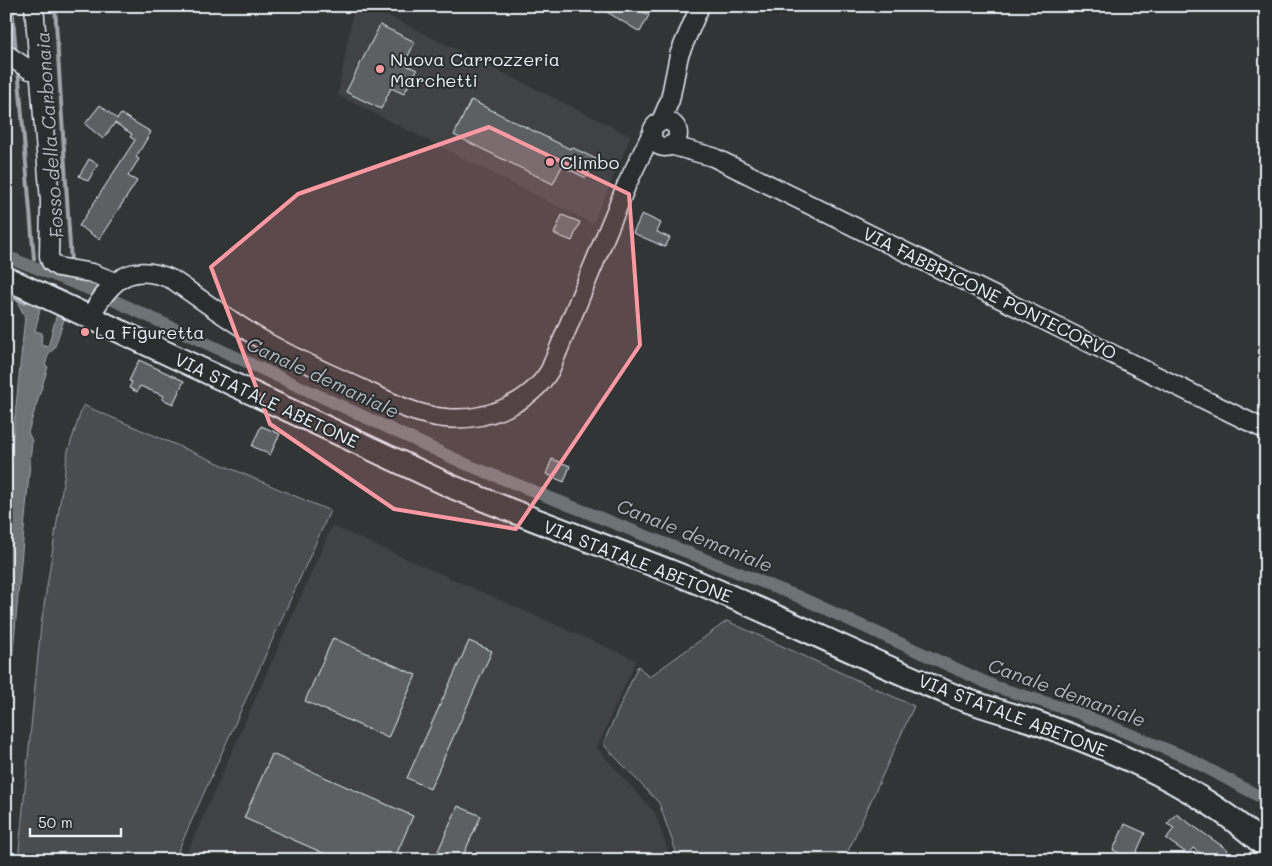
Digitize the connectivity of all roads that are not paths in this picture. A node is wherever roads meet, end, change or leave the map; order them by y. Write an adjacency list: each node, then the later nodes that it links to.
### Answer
1 (34, 6): 4 (street)
2 (700, 6): 5 (street)
3 (6, 54): 4 (street)
4 (37, 69): 7 (street)
5 (667, 134): 7 (street); 9 (street, VIA FABBRICONE PONTECORVO)
6 (13, 281): 8 (main road, VIA STATALE ABETONE)
7 (112, 285): 8 (street)
8 (86, 313): 10 (main road, VIA STATALE ABETONE)
9 (1266, 430)
10 (1266, 847)

